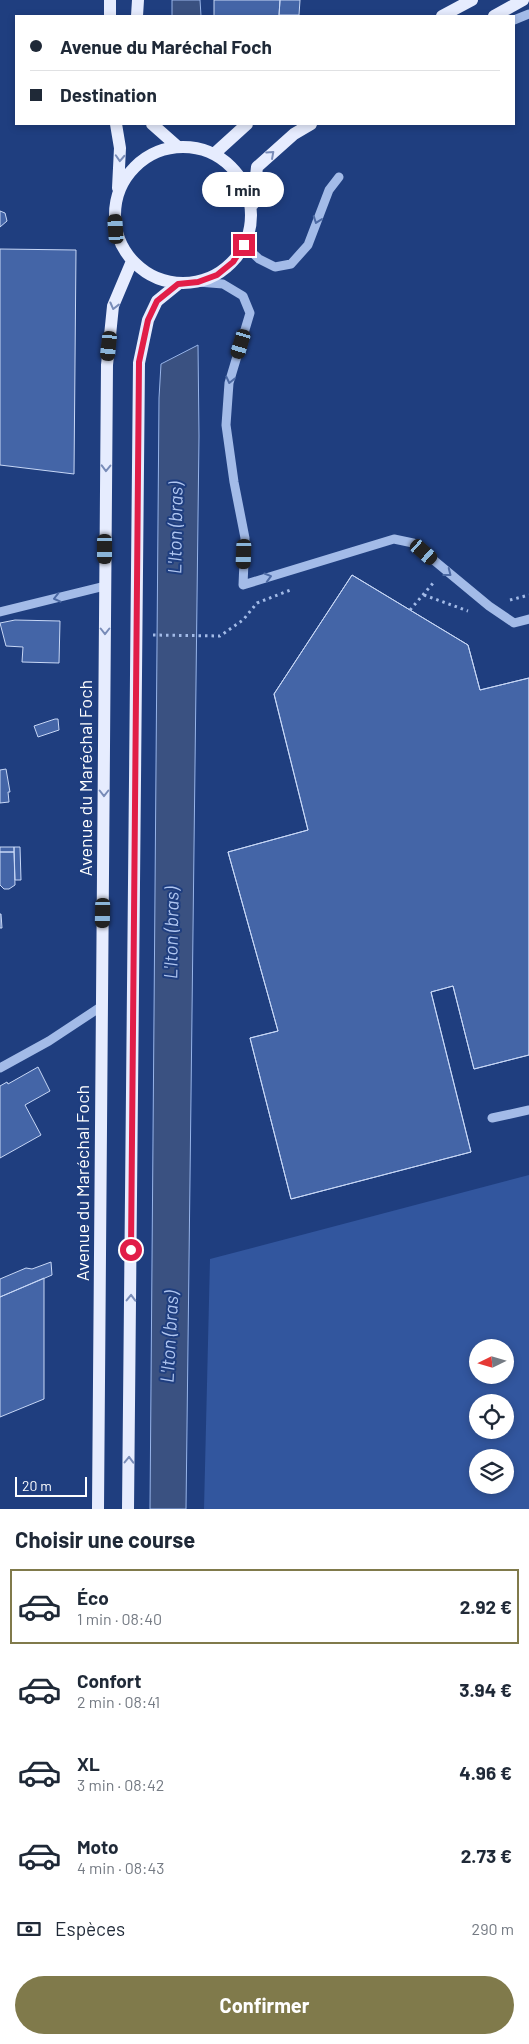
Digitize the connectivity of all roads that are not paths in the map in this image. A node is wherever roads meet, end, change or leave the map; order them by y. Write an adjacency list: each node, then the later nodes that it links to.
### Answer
1 (110, 0): 6 (main road)
2 (138, 0): 7 (main road)
3 (472, 0): 8 (main road)
4 (524, 0): 9 (main road)
5 (529, 14): 10 (street)
6 (110, 15)
7 (137, 15)
8 (444, 15)
9 (496, 15)
10 (515, 20)
11 (116, 125): 18 (main road, one-way to 18)
12 (153, 125): 15 (main road)
13 (246, 125): 16 (main road)
14 (309, 125): 19 (main road, one-way to 14)
15 (178, 147): 16 (main road); 18 (main road)
16 (214, 154): 19 (main road)
17 (339, 177): 20 (street, one-way to 20)
18 (118, 192): 21 (main road)
19 (252, 214): 20 (main road)
20 (244, 245): 22 (main road)
21 (132, 261): 23 (main road); 24 (main road, Avenue du Maréchal Foch, one-way to 24)
22 (198, 282): 23 (main road); 26 (street, one-way to 26)
23 (178, 284): 32 (main road, one-way to 23)
24 (105, 586): 25 (street, one-way to 25); 27 (main road, Avenue du Maréchal Foch, one-way to 27)
25 (0, 612)
26 (529, 619)
27 (102, 1006): 28 (street); 31 (main road, Avenue du Maréchal Foch)
28 (0, 1068)
29 (529, 1110): 30 (street)
30 (492, 1118)
31 (98, 1509)
32 (128, 1509)

